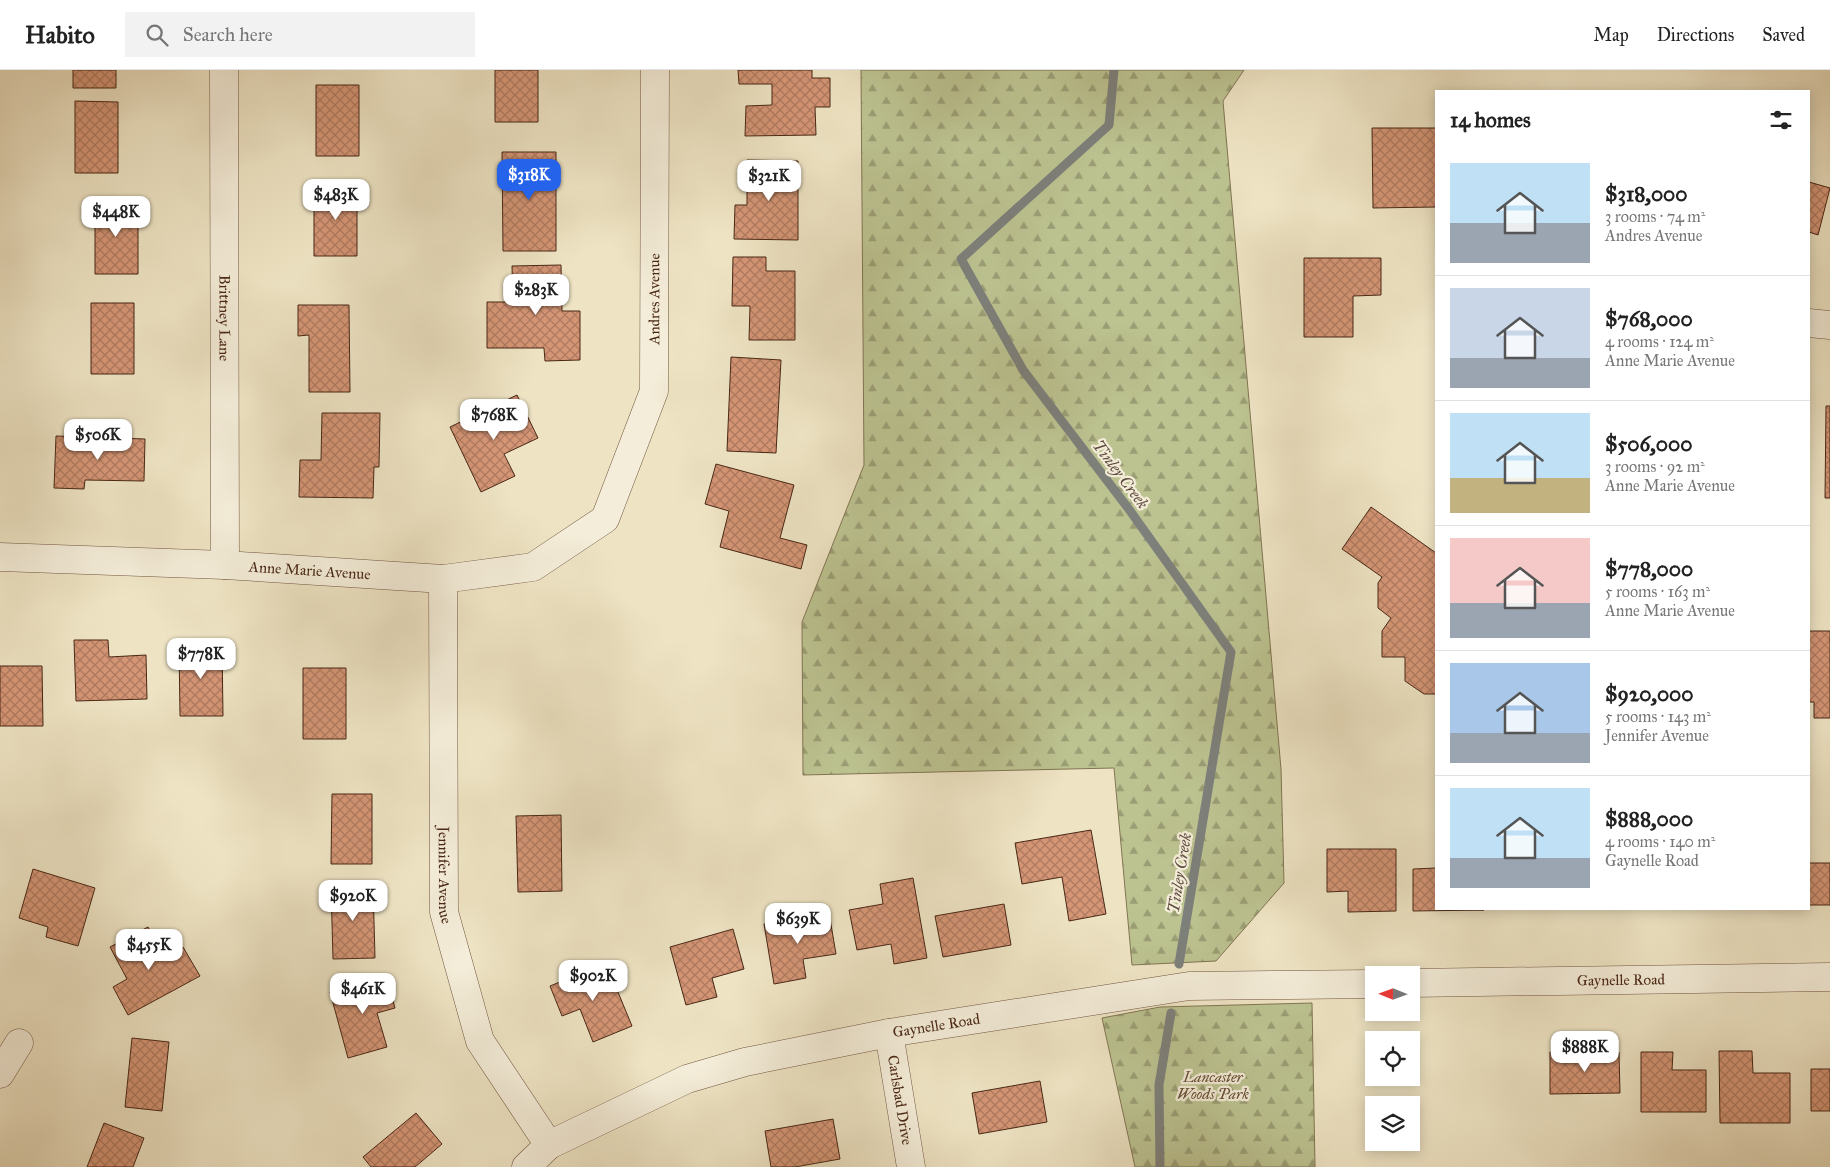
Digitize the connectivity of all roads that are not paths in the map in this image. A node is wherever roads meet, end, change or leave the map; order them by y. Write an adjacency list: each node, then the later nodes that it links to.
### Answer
1 (224, 70): 7 (street, Brittney Lane)
2 (656, 70): 5 (street, Andres Avenue)
3 (1810, 323): 4 (street)
4 (1830, 325)
5 (605, 519): 8 (street, Anne Marie Avenue)
6 (0, 557): 7 (street, Anne Marie Avenue)
7 (225, 565): 8 (street, Anne Marie Avenue)
8 (443, 579): 15 (street, Jennifer Avenue)
9 (1830, 977): 10 (street, Gaynelle Road)
10 (1420, 983)
11 (1365, 984): 12 (street, Gaynelle Road)
12 (889, 1033): 15 (street, Gaynelle Road); 17 (street, Carlsbad Drive)
13 (19, 1043): 14 (street)
14 (0, 1074)
15 (549, 1145): 16 (street, Gaynelle Road)
16 (526, 1167)
17 (911, 1167)

